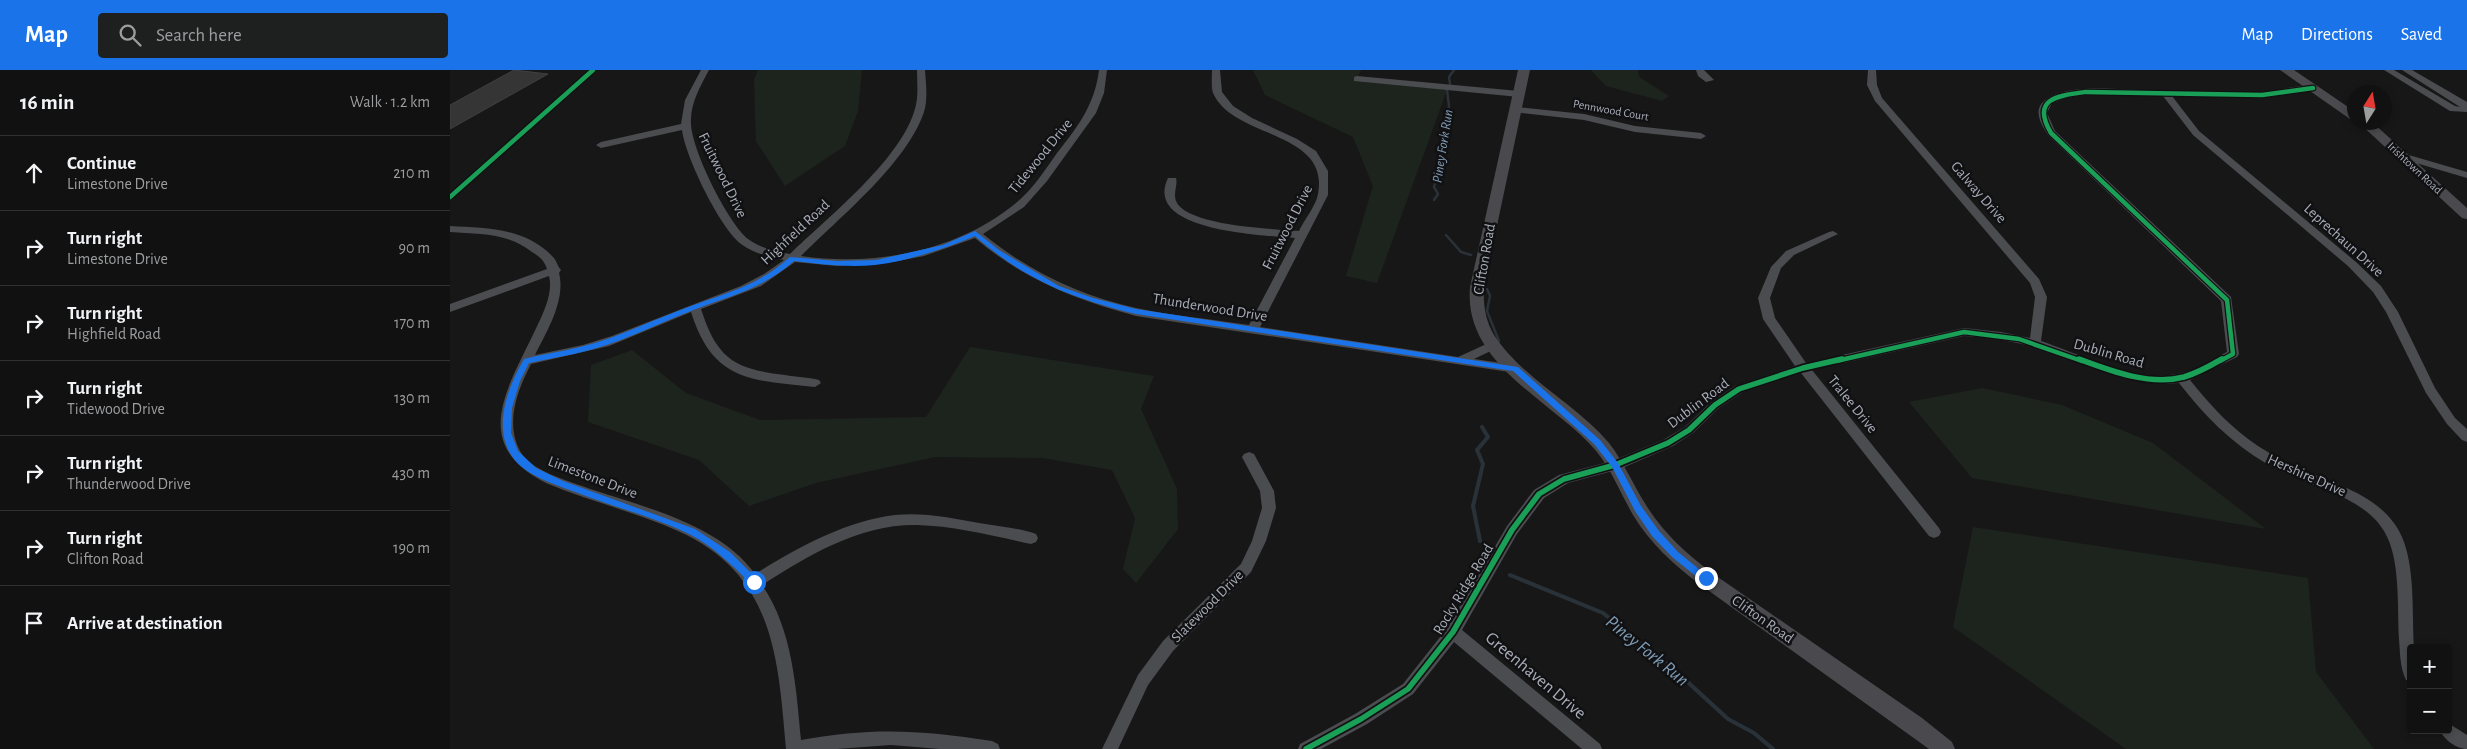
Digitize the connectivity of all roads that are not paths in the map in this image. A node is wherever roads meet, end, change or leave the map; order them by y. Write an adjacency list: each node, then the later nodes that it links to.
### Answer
1 (705, 70): 17 (street, Fruitwood Drive)
2 (921, 70): 29 (street, Highfield Road)
3 (1103, 70): 26 (street, Tidewood Drive)
4 (1216, 70): 28 (street, Fruitwood Drive)
5 (1524, 70): 15 (main road, Clifton Road)
6 (1700, 70): 12 (street)
7 (1872, 70): 34 (street, Galway Drive)
8 (2286, 70): 13 (main road)
9 (2388, 70): 10 (street)
10 (2406, 70)
11 (1357, 80): 15 (street, Pennwood Court)
12 (1709, 80)
13 (2312, 88): 14 (street, Dublin Road); 16 (main road)
14 (2166, 94): 40 (street, Dublin Road); 42 (street, Leprechaun Drive)
15 (1517, 102): 19 (street, Pennwood Court); 35 (main road, Clifton Road)
16 (2347, 111)
17 (684, 126): 20 (street); 29 (street, Fruitwood Drive)
18 (2373, 130): 21 (main road, Irishtown Road)
19 (1701, 136)
20 (601, 145)
21 (2402, 156): 22 (street); 24 (main road, Irishtown Road)
22 (2467, 175)
23 (1172, 180): 28 (street)
24 (2467, 215)
25 (450, 229): 30 (street)
26 (975, 233): 29 (street, Tidewood Drive); 33 (street, Thunderwood Drive)
27 (1834, 234): 38 (street, Tralee Drive)
28 (1301, 235): 33 (street, Fruitwood Drive)
29 (792, 259): 31 (street, Highfield Road)
30 (555, 270): 32 (street); 36 (street, Limestone Drive)
31 (694, 307): 36 (street, Highfield Road); 41 (street)
32 (450, 308)
33 (1252, 330): 37 (street, Thunderwood Drive)
34 (2036, 343): 38 (street, Dublin Road); 40 (street, Dublin Road)
35 (1493, 345): 37 (street); 39 (main road, Clifton Road)
36 (526, 361): 47 (street, Limestone Drive)
37 (1459, 361): 39 (street, Thunderwood Drive)
38 (1803, 368): 44 (street, Dublin Road); 45 (street, Tralee Drive)
39 (1516, 369): 44 (main road, Clifton Road)
40 (2182, 378): 49 (street, Hershire Drive)
41 (815, 384)
42 (2467, 437)
43 (1249, 458): 55 (street, Slatewood Drive)
44 (1615, 465): 48 (street, Rocky Ridge Road); 58 (main road, Clifton Road)
45 (1934, 532)
46 (1031, 538): 47 (street)
47 (754, 582): 53 (street, Limestone Drive)
48 (1453, 632): 56 (street, Rocky Ridge Road); 57 (street, Greenhaven Drive)
49 (2407, 648)
50 (2452, 733): 51 (street)
51 (2467, 745)
52 (956, 746): 53 (street); 54 (street)
53 (795, 749)
54 (992, 749)
55 (1110, 749)
56 (1306, 749)
57 (1594, 749)
58 (1945, 749)

